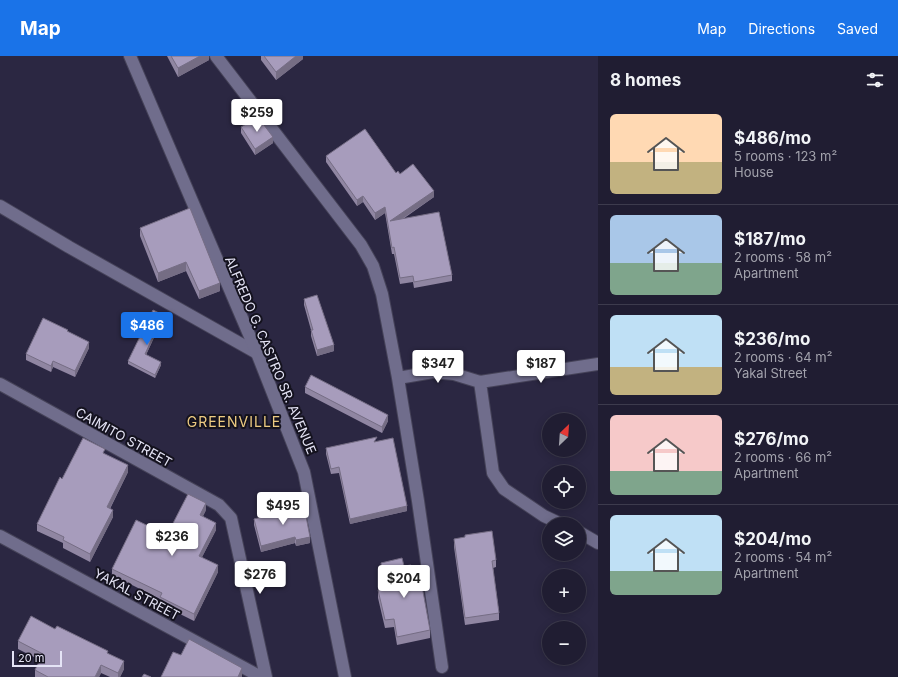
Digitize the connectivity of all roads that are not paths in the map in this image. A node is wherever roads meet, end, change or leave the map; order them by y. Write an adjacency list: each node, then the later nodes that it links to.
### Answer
1 (130, 56): 4 (street, ALFREDO G. CASTRO SR. AVENUE)
2 (216, 56): 6 (street)
3 (0, 206): 4 (street)
4 (257, 353): 16 (street, ALFREDO G. CASTRO SR. AVENUE)
5 (598, 364): 7 (street)
6 (398, 378): 7 (street); 13 (street)
7 (480, 382): 9 (street)
8 (0, 384): 15 (street, CAIMITO STREET)
9 (546, 517)
10 (0, 536): 14 (street, YAKAL STREET)
11 (586, 536): 12 (street)
12 (598, 542)
13 (442, 667)
14 (261, 677)
15 (266, 677)
16 (345, 677)

